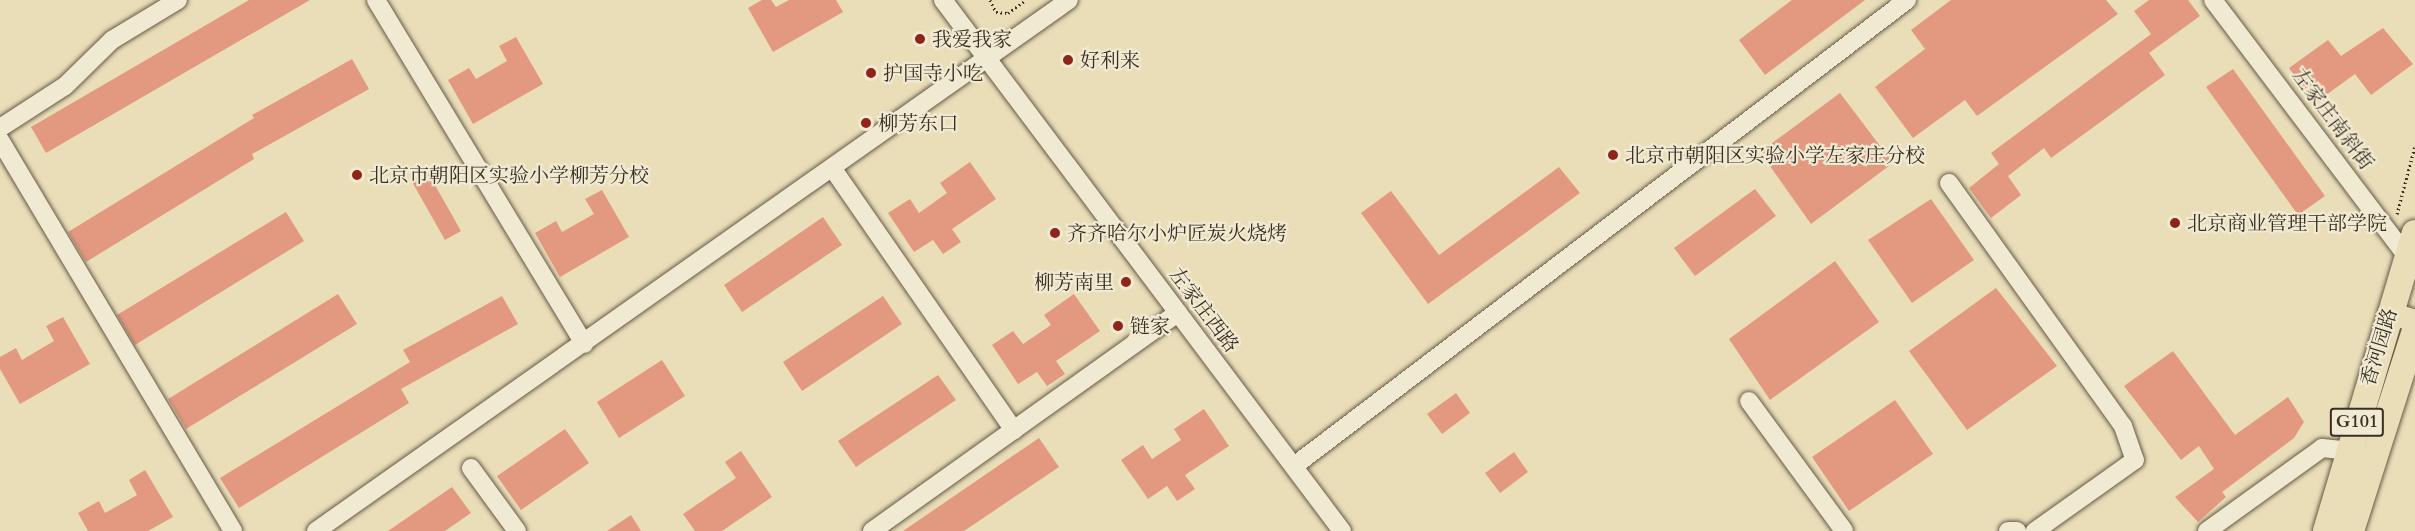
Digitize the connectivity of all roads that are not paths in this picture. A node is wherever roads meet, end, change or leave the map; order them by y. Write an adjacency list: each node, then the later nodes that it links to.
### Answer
1 (178, 0): 8 (street)
2 (376, 0): 17 (street)
3 (944, 0): 7 (street, 左家庄西路)
4 (1069, 0): 7 (street)
5 (1907, 0): 21 (street)
6 (2214, 0): 12 (street, 左家庄南斜街)
7 (987, 60): 10 (street); 13 (street, 左家庄西路)
8 (0, 128)
9 (0, 140): 23 (street)
10 (833, 169): 17 (street); 19 (street)
11 (1949, 183): 31 (street)
12 (2412, 252): 14 (highway, 香河园路 / G101)
13 (1178, 313): 19 (street); 21 (street, 左家庄西路)
14 (2389, 313): 15 (main road); 20 (highway, 香河园路 / G101)
15 (2415, 321)
16 (2415, 330): 34 (highway, 香河园路 / G101)
17 (584, 344): 24 (street)
18 (1749, 401): 28 (street)
19 (1014, 430): 26 (street)
20 (2349, 451): 32 (street); 33 (highway, 香河园路 / G101)
21 (1294, 466): 27 (street, 左家庄西路)
22 (471, 468): 25 (street)
23 (233, 531)
24 (316, 531)
25 (517, 531)
26 (872, 531)
27 (1342, 531)
28 (1844, 531)
29 (2008, 531): 30 (street)
30 (2017, 531)
31 (2034, 531)
32 (2207, 531)
33 (2326, 531)
34 (2351, 531)

